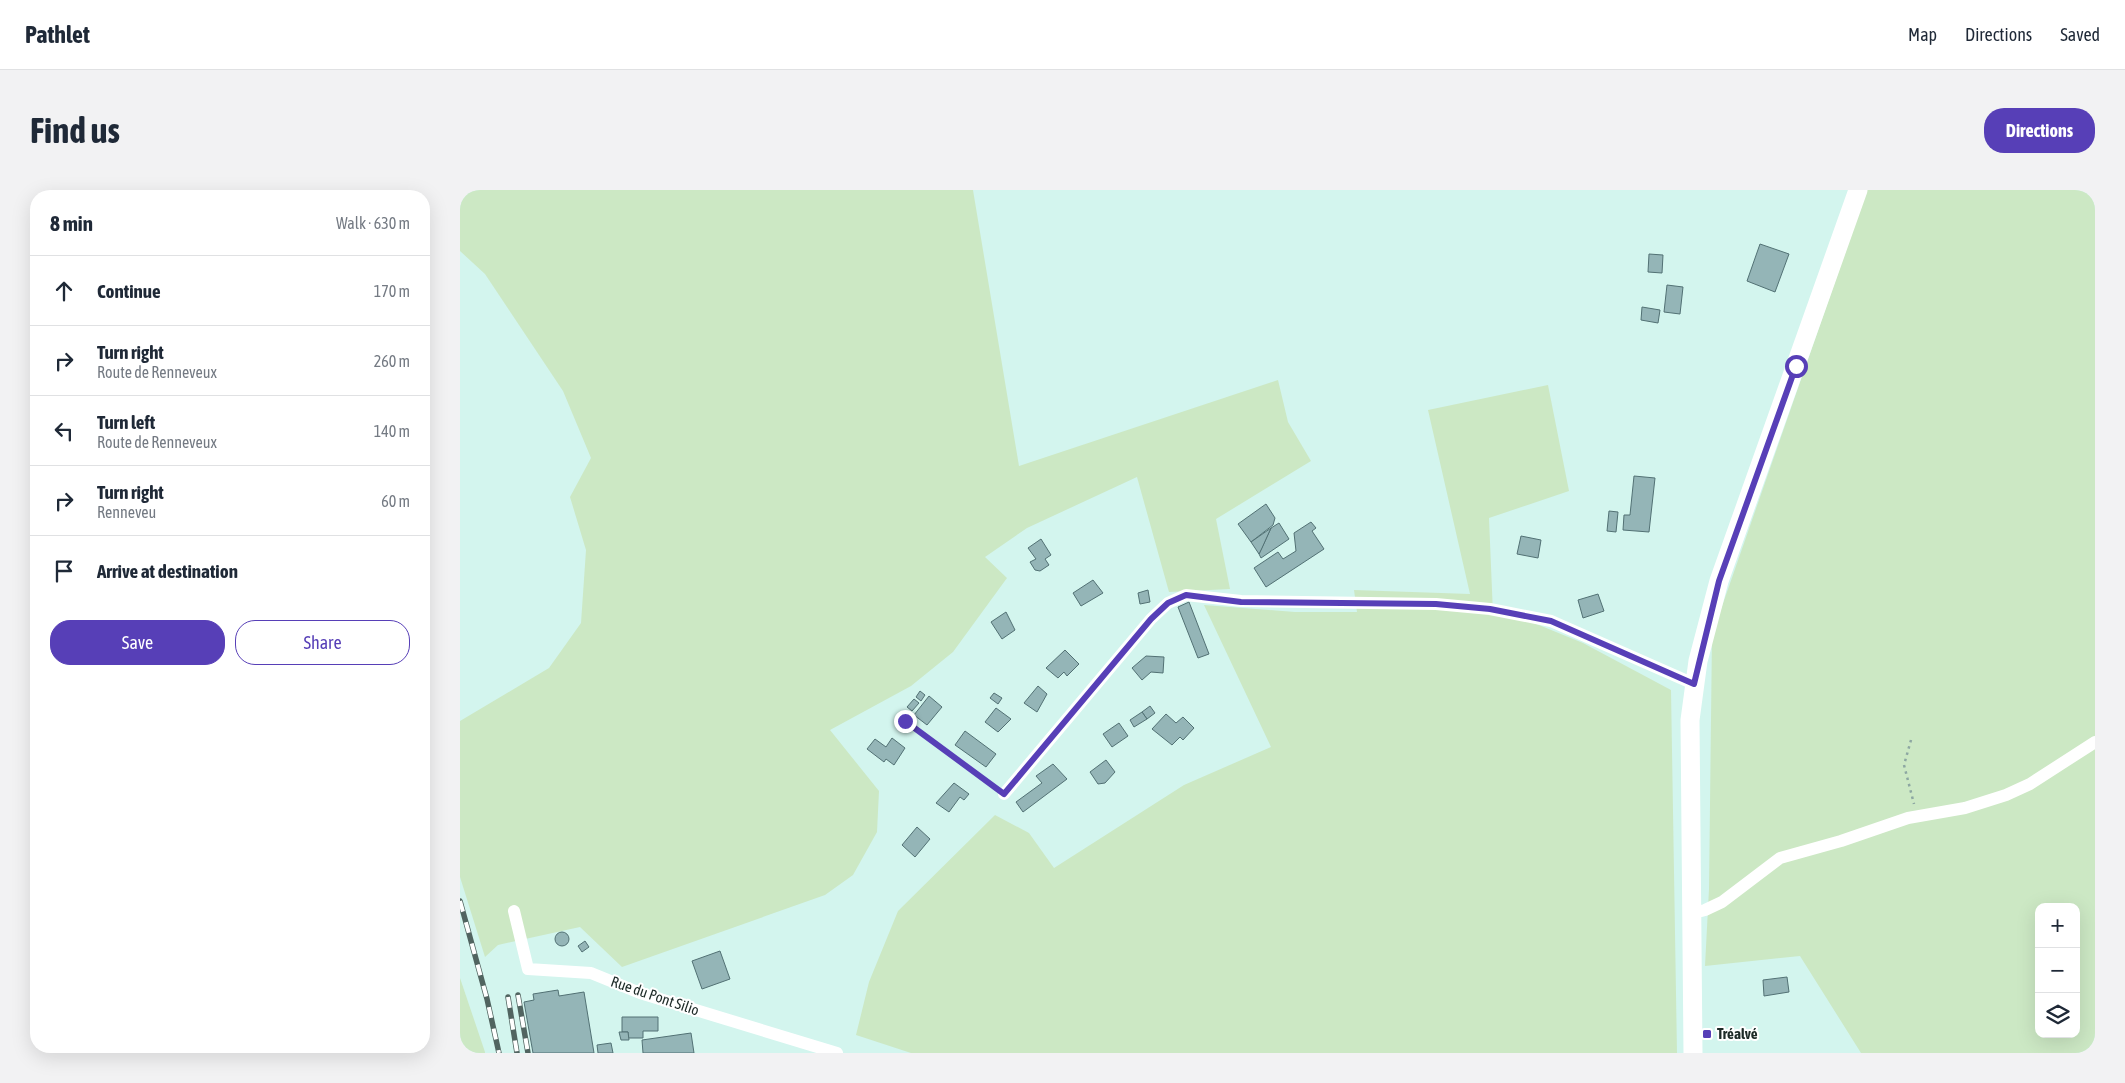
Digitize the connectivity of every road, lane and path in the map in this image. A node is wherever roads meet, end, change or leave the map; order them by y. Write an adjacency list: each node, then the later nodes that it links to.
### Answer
1 (1858, 190): 2 (main road)
2 (1694, 684): 6 (street); 9 (main road)
3 (905, 721): 6 (path)
4 (1911, 740): 7 (path)
5 (2095, 742): 7 (street)
6 (1004, 794)
7 (1918, 816): 9 (street)
8 (514, 911): 10 (street, Rue du Pont Silio)
9 (1690, 914): 11 (main road)
10 (838, 1053)
11 (1693, 1053)

